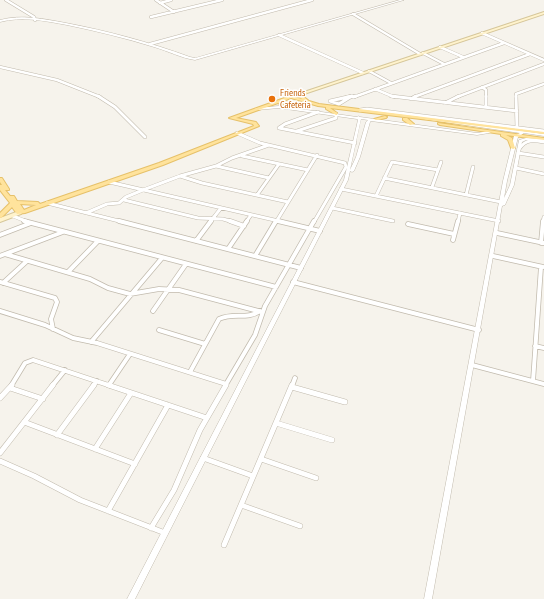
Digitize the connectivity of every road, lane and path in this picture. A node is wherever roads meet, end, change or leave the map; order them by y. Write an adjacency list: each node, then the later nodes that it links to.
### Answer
1 (6, 0): 12 (street)
2 (156, 0): 7 (street)
3 (171, 0): 7 (street)
4 (222, 0): 8 (street)
5 (312, 0): 17 (street)
6 (403, 0): 10 (street)
7 (160, 2): 8 (street)
8 (174, 12): 11 (street)
9 (543, 13): 14 (main road)
10 (353, 14): 15 (street); 19 (street)
11 (151, 17)
12 (35, 20): 13 (street); 17 (street)
13 (0, 21)
14 (482, 33): 16 (street); 18 (main road)
15 (279, 35): 17 (street); 27 (street)
16 (504, 43): 20 (street); 21 (street)
17 (150, 44)
18 (440, 47): 19 (main road); 21 (street)
19 (421, 54): 23 (street); 26 (main road)
20 (530, 54): 22 (street); 35 (street)
21 (463, 57): 23 (street)
22 (544, 60)
23 (444, 64): 28 (street)
24 (544, 64): 30 (street)
25 (0, 67): 67 (street)
26 (369, 71): 27 (main road); 28 (street)
27 (363, 73): 32 (main road)
28 (391, 83): 31 (street)
29 (544, 84): 44 (street)
30 (482, 87): 36 (street); 39 (street)
31 (375, 89): 33 (street); 35 (street)
32 (306, 92): 34 (main road); 41 (main road)
33 (353, 96): 38 (street); 38 (street)
34 (290, 97): 37 (main road); 40 (main road); 41 (main road)
35 (411, 99): 36 (street)
36 (445, 103): 39 (street)
37 (270, 104): 40 (main road); 42 (main road)
38 (344, 106): 41 (main road); 43 (main road)
39 (486, 107): 44 (street)
40 (314, 108): 41 (main road)
41 (329, 108): 46 (main road); 49 (main road)
42 (254, 109): 45 (street); 47 (main road)
43 (360, 110): 50 (main road); 55 (street)
44 (517, 111): 57 (street)
45 (318, 112): 46 (street); 60 (street)
46 (336, 114): 48 (street); 60 (street)
47 (237, 115): 54 (main road); 54 (main road)
48 (358, 117): 51 (street); 58 (street)
49 (385, 117): 52 (main road); 53 (main road)
50 (424, 118): 55 (main road); 62 (street)
51 (371, 119): 52 (street); 59 (street)
52 (376, 119): 56 (street)
53 (405, 119): 56 (main road); 61 (main road)
54 (242, 120): 63 (main road)
55 (452, 121): 57 (street); 65 (main road)
56 (412, 124): 61 (street)
57 (517, 127): 65 (street)
58 (358, 129): 59 (street); 70 (street)
59 (365, 130): 90 (street)
60 (297, 132): 70 (street)
61 (489, 132): 64 (main road)
62 (524, 132): 65 (street); 66 (street)
63 (237, 133): 69 (street); 91 (main road)
64 (500, 133): 66 (main road); 72 (main road)
65 (544, 133)
66 (516, 135): 68 (main road); 72 (street)
67 (145, 136)
68 (544, 140): 74 (street)
69 (256, 142): 71 (street); 73 (street)
70 (355, 143): 90 (street)
71 (269, 145): 73 (street); 76 (street)
72 (513, 148): 102 (street)
73 (256, 151): 75 (street)
74 (518, 151): 77 (street); 82 (street)
75 (240, 155): 79 (street); 80 (street)
76 (317, 155): 83 (street); 124 (street)
77 (544, 157)
78 (441, 162): 84 (street)
79 (279, 164): 83 (street); 87 (street)
80 (216, 166): 86 (street); 87 (street)
81 (473, 167): 97 (street)
82 (516, 168): 85 (street); 110 (street)
83 (308, 170): 101 (street)
84 (438, 170): 88 (street); 93 (street)
85 (544, 174)
86 (180, 176): 95 (street); 96 (street)
87 (269, 178): 96 (street)
88 (384, 178): 93 (street); 98 (street)
89 (0, 179): 103 (main road)
90 (346, 180): 94 (street)
91 (109, 182): 95 (street); 100 (main road)
92 (0, 186): 103 (main road)
93 (432, 188): 97 (street)
94 (341, 189): 98 (street); 106 (street)
95 (143, 190): 99 (street); 105 (street)
96 (257, 195): 101 (street)
97 (466, 195): 102 (street)
98 (376, 196): 109 (street)
99 (124, 200): 108 (street); 115 (street)
100 (53, 201): 103 (main road); 104 (main road)
101 (288, 202): 117 (street)
102 (501, 202): 110 (street)
103 (14, 203): 107 (main road); 112 (main road)
104 (47, 203): 107 (main road); 108 (street)
105 (221, 208): 111 (street); 115 (street)
106 (332, 208): 118 (street); 125 (street)
107 (21, 213): 113 (main road)
108 (86, 213): 132 (street)
109 (460, 213): 119 (street); 129 (street)
110 (501, 213): 119 (street)
111 (251, 215): 117 (street); 123 (street)
112 (0, 216)
113 (12, 216): 116 (main road); 121 (street)
114 (544, 217): 120 (street)
115 (213, 218): 123 (street); 132 (street)
116 (0, 220)
117 (277, 221): 124 (street); 136 (street)
118 (393, 221)
119 (499, 221): 127 (street)
120 (544, 222): 133 (street)
121 (31, 223): 126 (street); 128 (street)
122 (408, 224): 129 (street)
123 (244, 226): 134 (street)
124 (309, 229): 125 (street); 141 (street)
125 (320, 231): 143 (street)
126 (64, 232): 131 (street); 135 (street)
127 (497, 233): 133 (street); 137 (street)
128 (0, 234)
129 (454, 234): 130 (street)
130 (453, 240)
131 (98, 241): 138 (street); 144 (street)
132 (196, 241): 134 (street)
133 (542, 243)
134 (228, 249): 136 (street)
135 (2, 255): 139 (street)
136 (255, 256): 141 (street)
137 (493, 256): 142 (street); 158 (street)
138 (162, 258): 140 (street); 150 (street)
139 (27, 260): 144 (street); 145 (street)
140 (186, 264): 147 (street); 149 (street)
141 (288, 265): 143 (street); 147 (street)
142 (543, 267): 148 (street)
143 (301, 268): 146 (street)
144 (68, 272): 150 (street)
145 (2, 282): 156 (street)
146 (293, 282): 158 (street); 187 (street)
147 (276, 288): 153 (street)
148 (542, 288): 154 (street)
149 (169, 289): 150 (street); 152 (street); 153 (street)
150 (130, 294): 159 (street)
151 (0, 311): 156 (street)
152 (153, 311)
153 (261, 311): 160 (street); 170 (street)
154 (538, 316): 155 (street); 161 (street)
155 (544, 317)
156 (53, 329): 159 (street)
157 (158, 330): 160 (street)
158 (479, 330): 164 (street)
159 (91, 342): 163 (street)
160 (205, 344): 166 (street)
161 (535, 346): 162 (street); 169 (street)
162 (544, 348)
163 (130, 354): 166 (street); 172 (street)
164 (472, 365): 169 (street); 200 (street)
165 (65, 370): 168 (street); 174 (street); 177 (street)
166 (190, 372): 170 (street)
167 (296, 378): 173 (street)
168 (97, 381): 172 (street); 183 (street)
169 (533, 381): 171 (street)
170 (226, 384): 180 (street)
171 (544, 384)
172 (109, 385): 175 (street)
173 (292, 387): 178 (street); 182 (street)
174 (10, 388): 176 (street); 177 (street)
175 (131, 393): 179 (street); 185 (street)
176 (0, 398)
177 (43, 398): 181 (street)
178 (345, 402)
179 (168, 405): 180 (street); 190 (street)
180 (207, 418): 196 (street)
181 (24, 422): 183 (street); 186 (street)
182 (276, 423): 184 (street); 188 (street)
183 (57, 435): 185 (street)
184 (332, 440)
185 (94, 449): 190 (street)
186 (0, 453)
187 (203, 458): 191 (street); 197 (street)
188 (261, 459): 191 (street); 192 (street)
189 (0, 461): 194 (street)
190 (135, 464): 194 (street)
191 (253, 476): 193 (street)
192 (316, 478)
193 (241, 505): 195 (street); 198 (street)
194 (108, 511): 196 (street)
195 (300, 526)
196 (151, 528): 197 (street)
197 (165, 533): 199 (street)
198 (224, 545)
199 (131, 599)
200 (428, 599)

